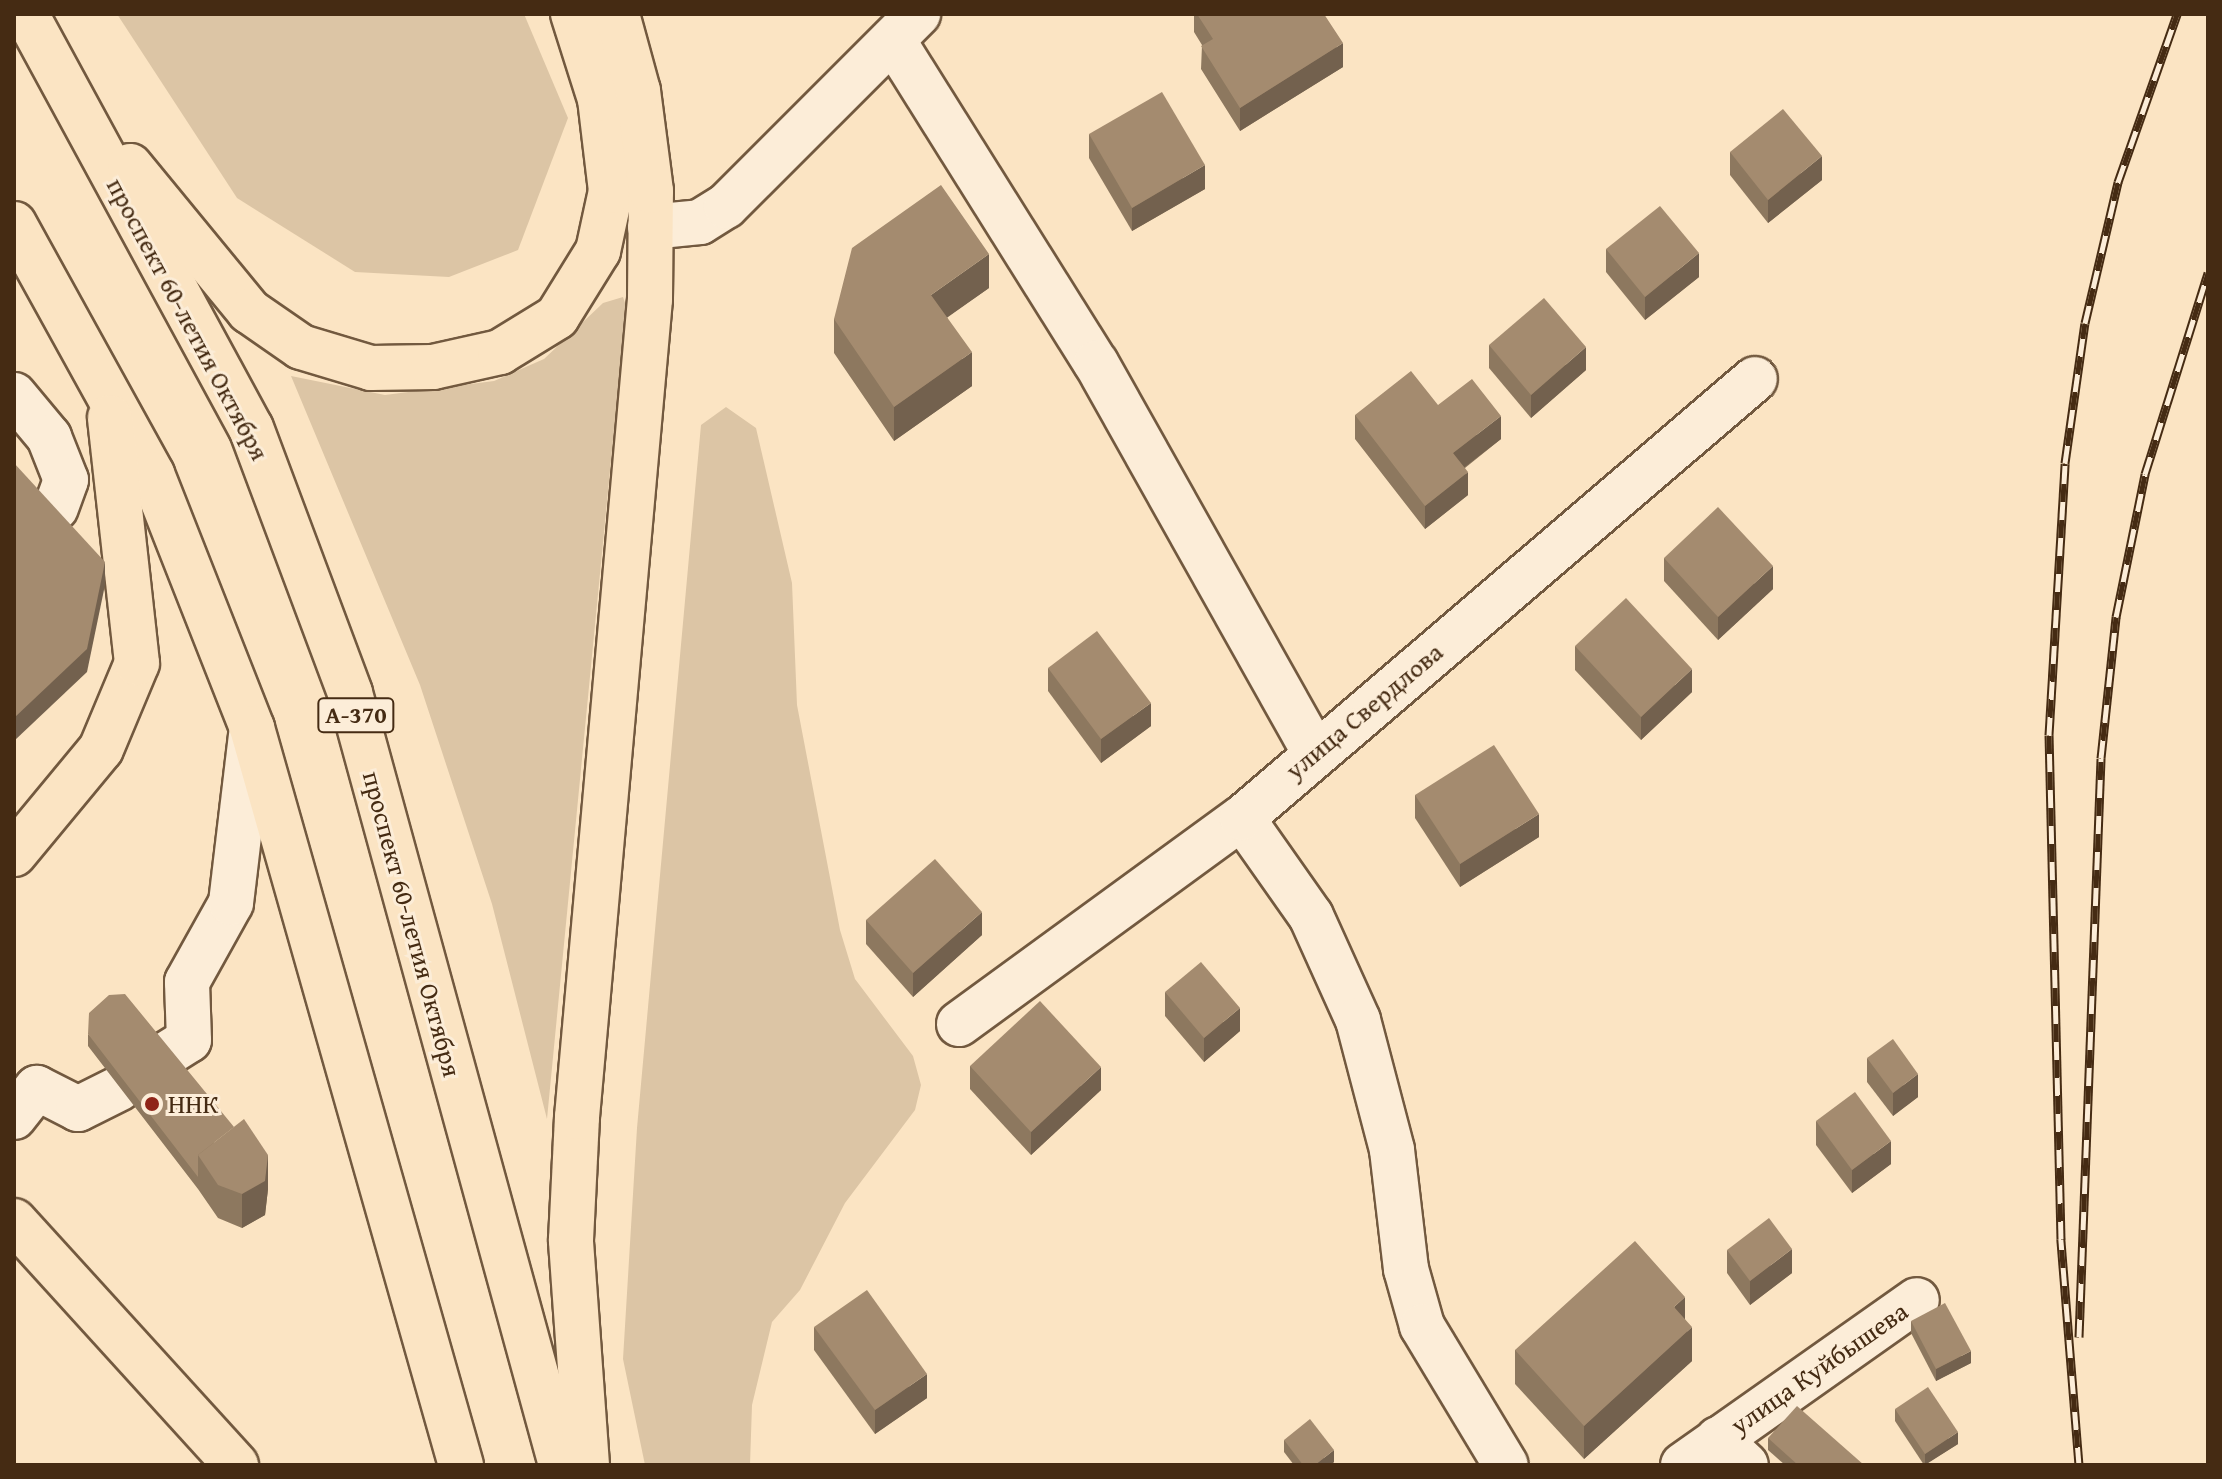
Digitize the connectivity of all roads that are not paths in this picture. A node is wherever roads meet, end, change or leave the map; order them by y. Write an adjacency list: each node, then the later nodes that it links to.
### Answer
1 (26, 14): 25 (highway, проспект 60-летия Октября / А-370)
2 (36, 14): 3 (highway)
3 (573, 14)
4 (617, 14): 7 (highway)
5 (905, 27): 7 (street); 13 (street)
6 (14, 224): 8 (highway)
7 (650, 227): 26 (highway)
8 (105, 379): 12 (highway); 15 (highway)
9 (1755, 379): 13 (street, улица Свердлова)
10 (14, 395): 11 (street)
11 (56, 508)
12 (252, 728): 17 (street); 24 (highway)
13 (1314, 752): 14 (street, улица Свердлова)
14 (1242, 818): 16 (street, улица Свердлова); 27 (street)
15 (14, 854)
16 (959, 1024)
17 (165, 1055)
18 (120, 1088): 19 (street)
19 (22, 1095)
20 (14, 1221): 23 (highway)
21 (1917, 1300): 22 (street, улица Куйбышева)
22 (1732, 1452): 28 (street, улица Куйбышева)
23 (236, 1465)
24 (461, 1465)
25 (561, 1465)
26 (587, 1465)
27 (1506, 1465)
28 (1683, 1465)

